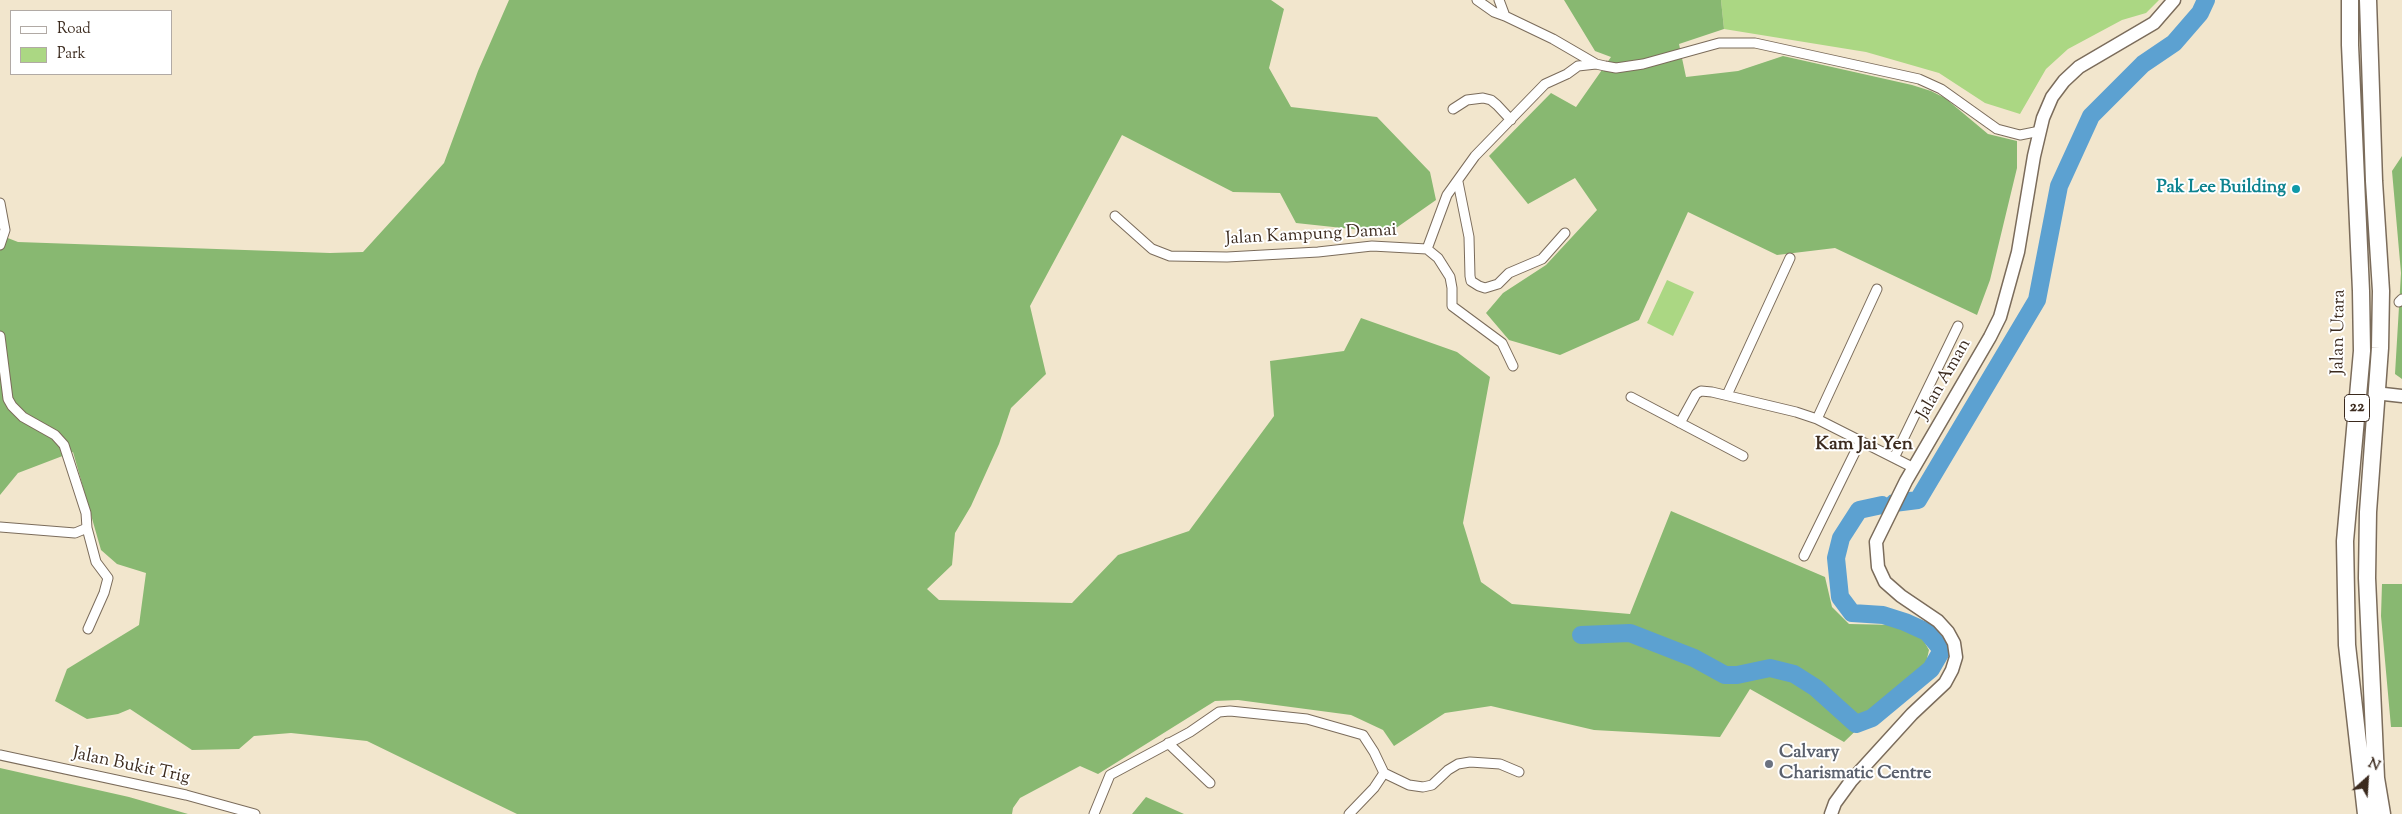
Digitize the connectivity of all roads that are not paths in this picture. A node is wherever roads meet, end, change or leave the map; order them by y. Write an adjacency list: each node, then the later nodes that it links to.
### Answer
1 (1476, 0): 6 (street)
2 (1499, 0): 6 (street)
3 (2174, 0): 10 (street, Jalan Aman)
4 (2350, 0): 45 (highway, Jalan Utara / 22)
5 (2368, 0): 22 (highway, 22)
6 (1505, 16): 7 (street)
7 (1596, 64): 9 (street); 10 (street)
8 (1453, 109): 9 (street)
9 (1511, 120): 11 (street)
10 (2040, 131): 31 (street, Jalan Aman)
11 (1458, 182): 14 (street); 16 (street)
12 (0, 204): 15 (street)
13 (1115, 216): 16 (street, Jalan Kampung Damai)
14 (1565, 233)
15 (0, 245)
16 (1426, 249): 21 (street)
17 (1790, 258): 23 (street)
18 (1877, 289): 26 (street)
19 (1958, 326): 30 (street)
20 (0, 336): 33 (street)
21 (1514, 366)
22 (2375, 394): 24 (street); 46 (highway, 22)
23 (1727, 395): 26 (street); 27 (street)
24 (2402, 396)
25 (1630, 397): 27 (street)
26 (1816, 419): 28 (street)
27 (1680, 422): 29 (street)
28 (1860, 442): 30 (street); 34 (street)
29 (1743, 456)
30 (1894, 458): 31 (street)
31 (1914, 468): 44 (street, Jalan Aman)
32 (0, 526): 33 (street)
33 (86, 528): 35 (street)
34 (1804, 556)
35 (88, 628)
36 (1168, 743): 39 (street); 40 (street); 42 (street)
37 (0, 756): 41 (street, Jalan Bukit Trig)
38 (1518, 772): 39 (street)
39 (1384, 773): 43 (street)
40 (1210, 783)
41 (255, 814)
42 (1094, 814)
43 (1350, 814)
44 (1831, 814)
45 (2366, 814)
46 (2382, 814)

